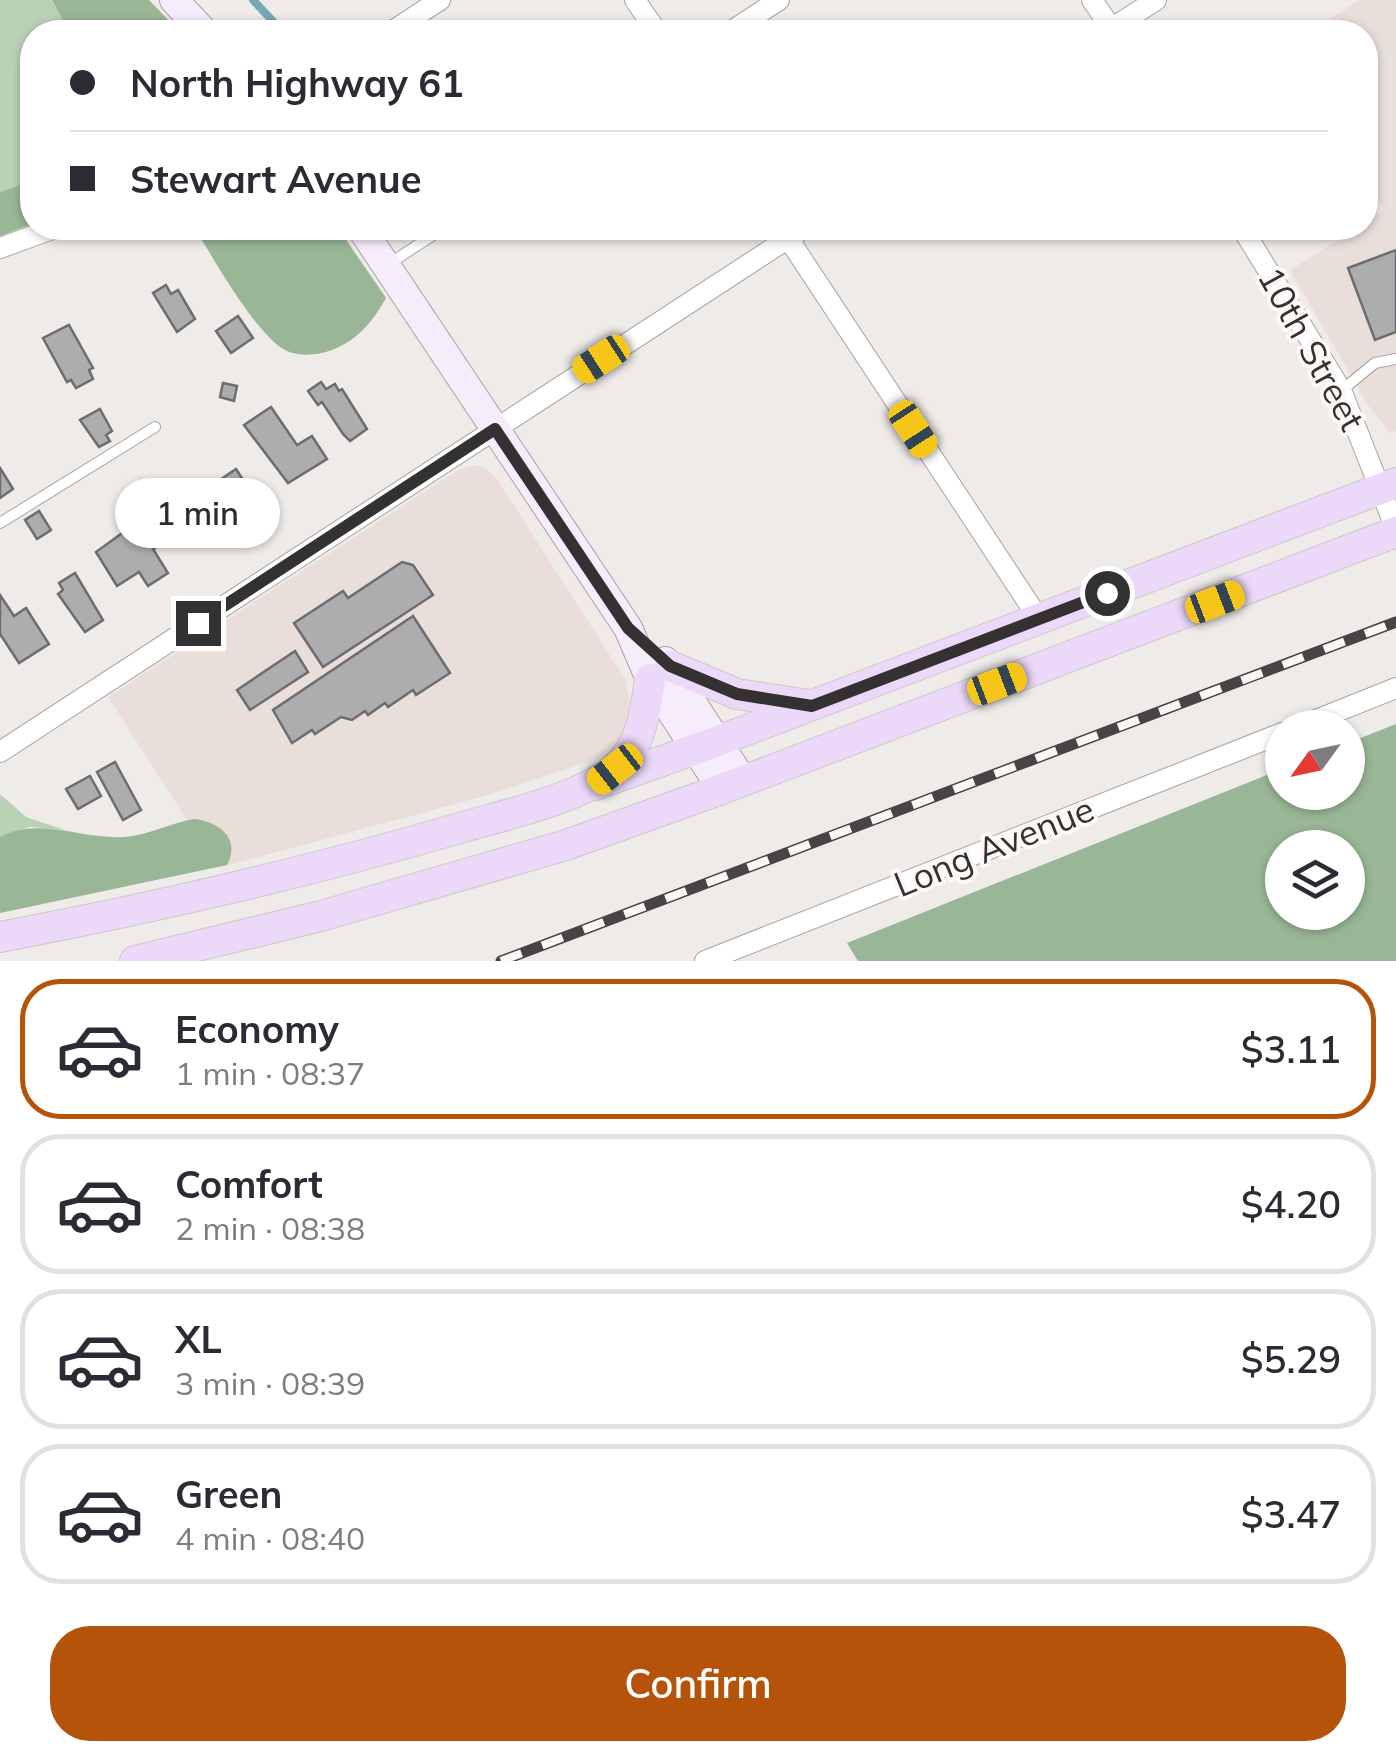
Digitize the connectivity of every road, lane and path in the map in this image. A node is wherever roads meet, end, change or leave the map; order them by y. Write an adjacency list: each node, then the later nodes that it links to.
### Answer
1 (174, 0): 5 (main road)
2 (440, 0): 6 (street)
3 (779, 0): 7 (street)
4 (1156, 0): 8 (street)
5 (193, 20)
6 (409, 20)
7 (748, 20)
8 (1127, 20)
9 (369, 240): 14 (main road)
10 (426, 240): 14 (lane)
11 (778, 240): 18 (street)
12 (797, 240): 22 (street)
13 (1249, 240): 16 (street, 10th Street)
14 (387, 266): 18 (main road)
15 (1396, 359): 16 (lane)
16 (1342, 390): 19 (street, 10th Street)
17 (155, 427): 20 (lane)
18 (495, 429): 23 (main road); 29 (street)
19 (1388, 486): 21 (street, 10th Street); 22 (main road)
20 (0, 522)
21 (1396, 531): 31 (main road)
22 (1039, 620): 25 (main road)
23 (660, 672): 25 (main road); 28 (main road); 30 (main road)
24 (1396, 688): 26 (street)
25 (812, 706): 28 (main road)
26 (1341, 710)
27 (1265, 740): 34 (street, Long Avenue)
28 (707, 745): 30 (main road); 31 (main road)
29 (0, 752)
30 (594, 785): 32 (main road)
31 (732, 785): 33 (main road)
32 (0, 937)
33 (135, 961)
34 (705, 961)

